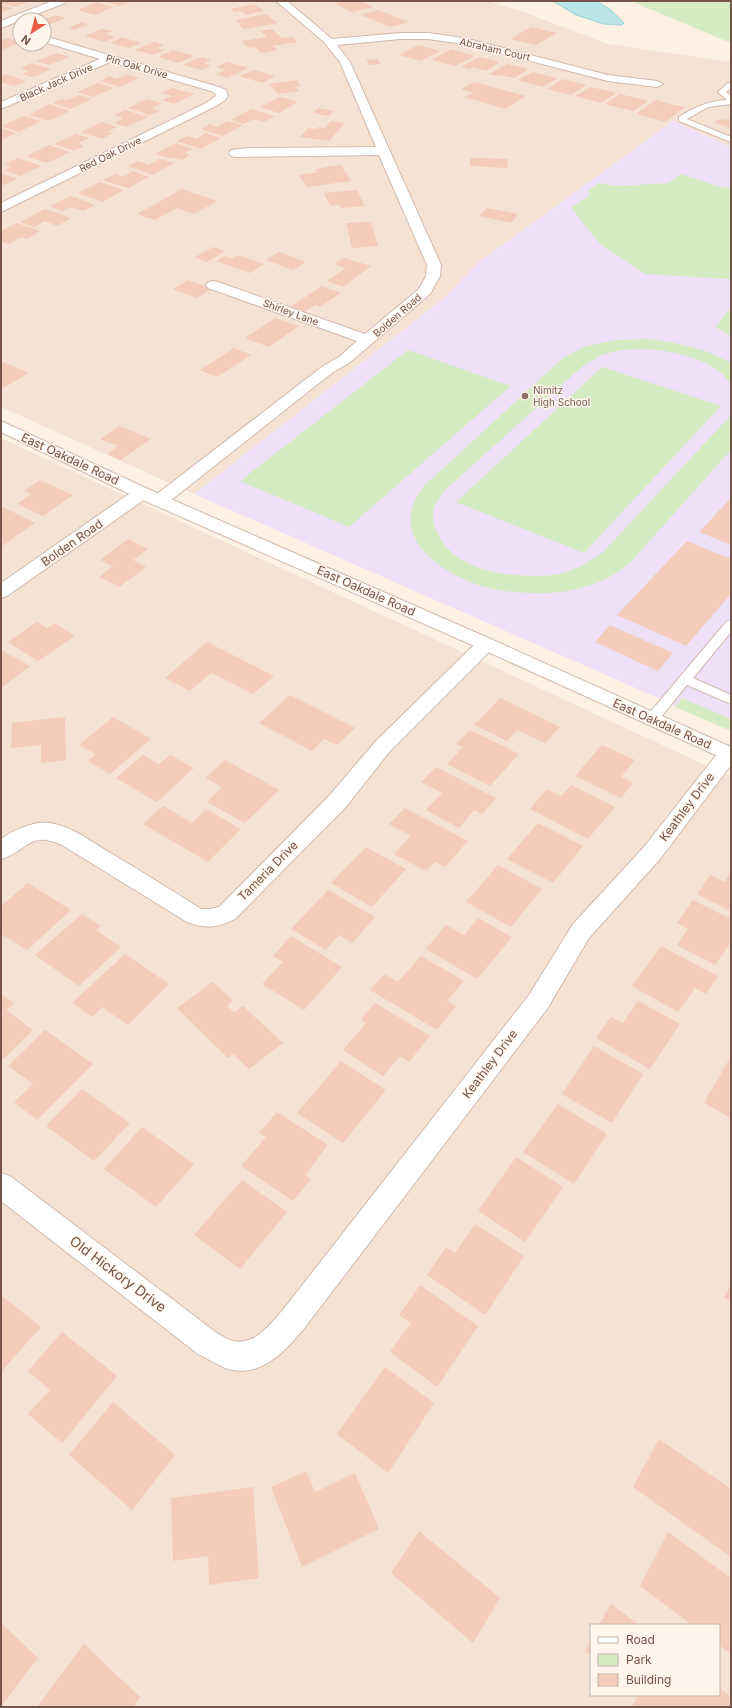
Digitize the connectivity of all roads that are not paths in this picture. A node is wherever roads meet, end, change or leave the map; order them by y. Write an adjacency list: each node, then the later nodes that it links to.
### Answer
1 (62, 1): 3 (street)
2 (281, 1): 6 (street, Bolden Road)
3 (1, 26): 4 (street)
4 (12, 29)
5 (52, 41): 7 (street, Pin Oak Drive)
6 (330, 42): 8 (street, Abraham Court); 14 (street, Bolden Road)
7 (110, 58): 10 (street, Pin Oak Drive); 12 (street, Black Jack Drive)
8 (657, 84)
9 (731, 86): 11 (lane)
10 (220, 99): 16 (street, Red Oak Drive)
11 (731, 101): 13 (lane)
12 (1, 106)
13 (731, 140)
14 (384, 152): 15 (street); 18 (street, Bolden Road)
15 (235, 153)
16 (1, 208)
17 (213, 285): 18 (street, Shirley Lane)
18 (368, 340): 21 (street, Bolden Road)
19 (1, 426): 20 (street, East Oakdale Road)
20 (142, 493): 21 (street, East Oakdale Road); 22 (street, Bolden Road)
21 (159, 501): 24 (street, East Oakdale Road)
22 (1, 592)
23 (731, 624): 25 (lane)
24 (486, 644): 27 (street, East Oakdale Road); 29 (street, Tameria Drive)
25 (684, 679): 26 (lane); 27 (lane)
26 (731, 700)
27 (652, 719): 28 (street, East Oakdale Road)
28 (729, 754): 31 (street, Keathley Drive)
29 (1, 851)
30 (1, 1185): 31 (street, Old Hickory Drive)
31 (239, 1356)

